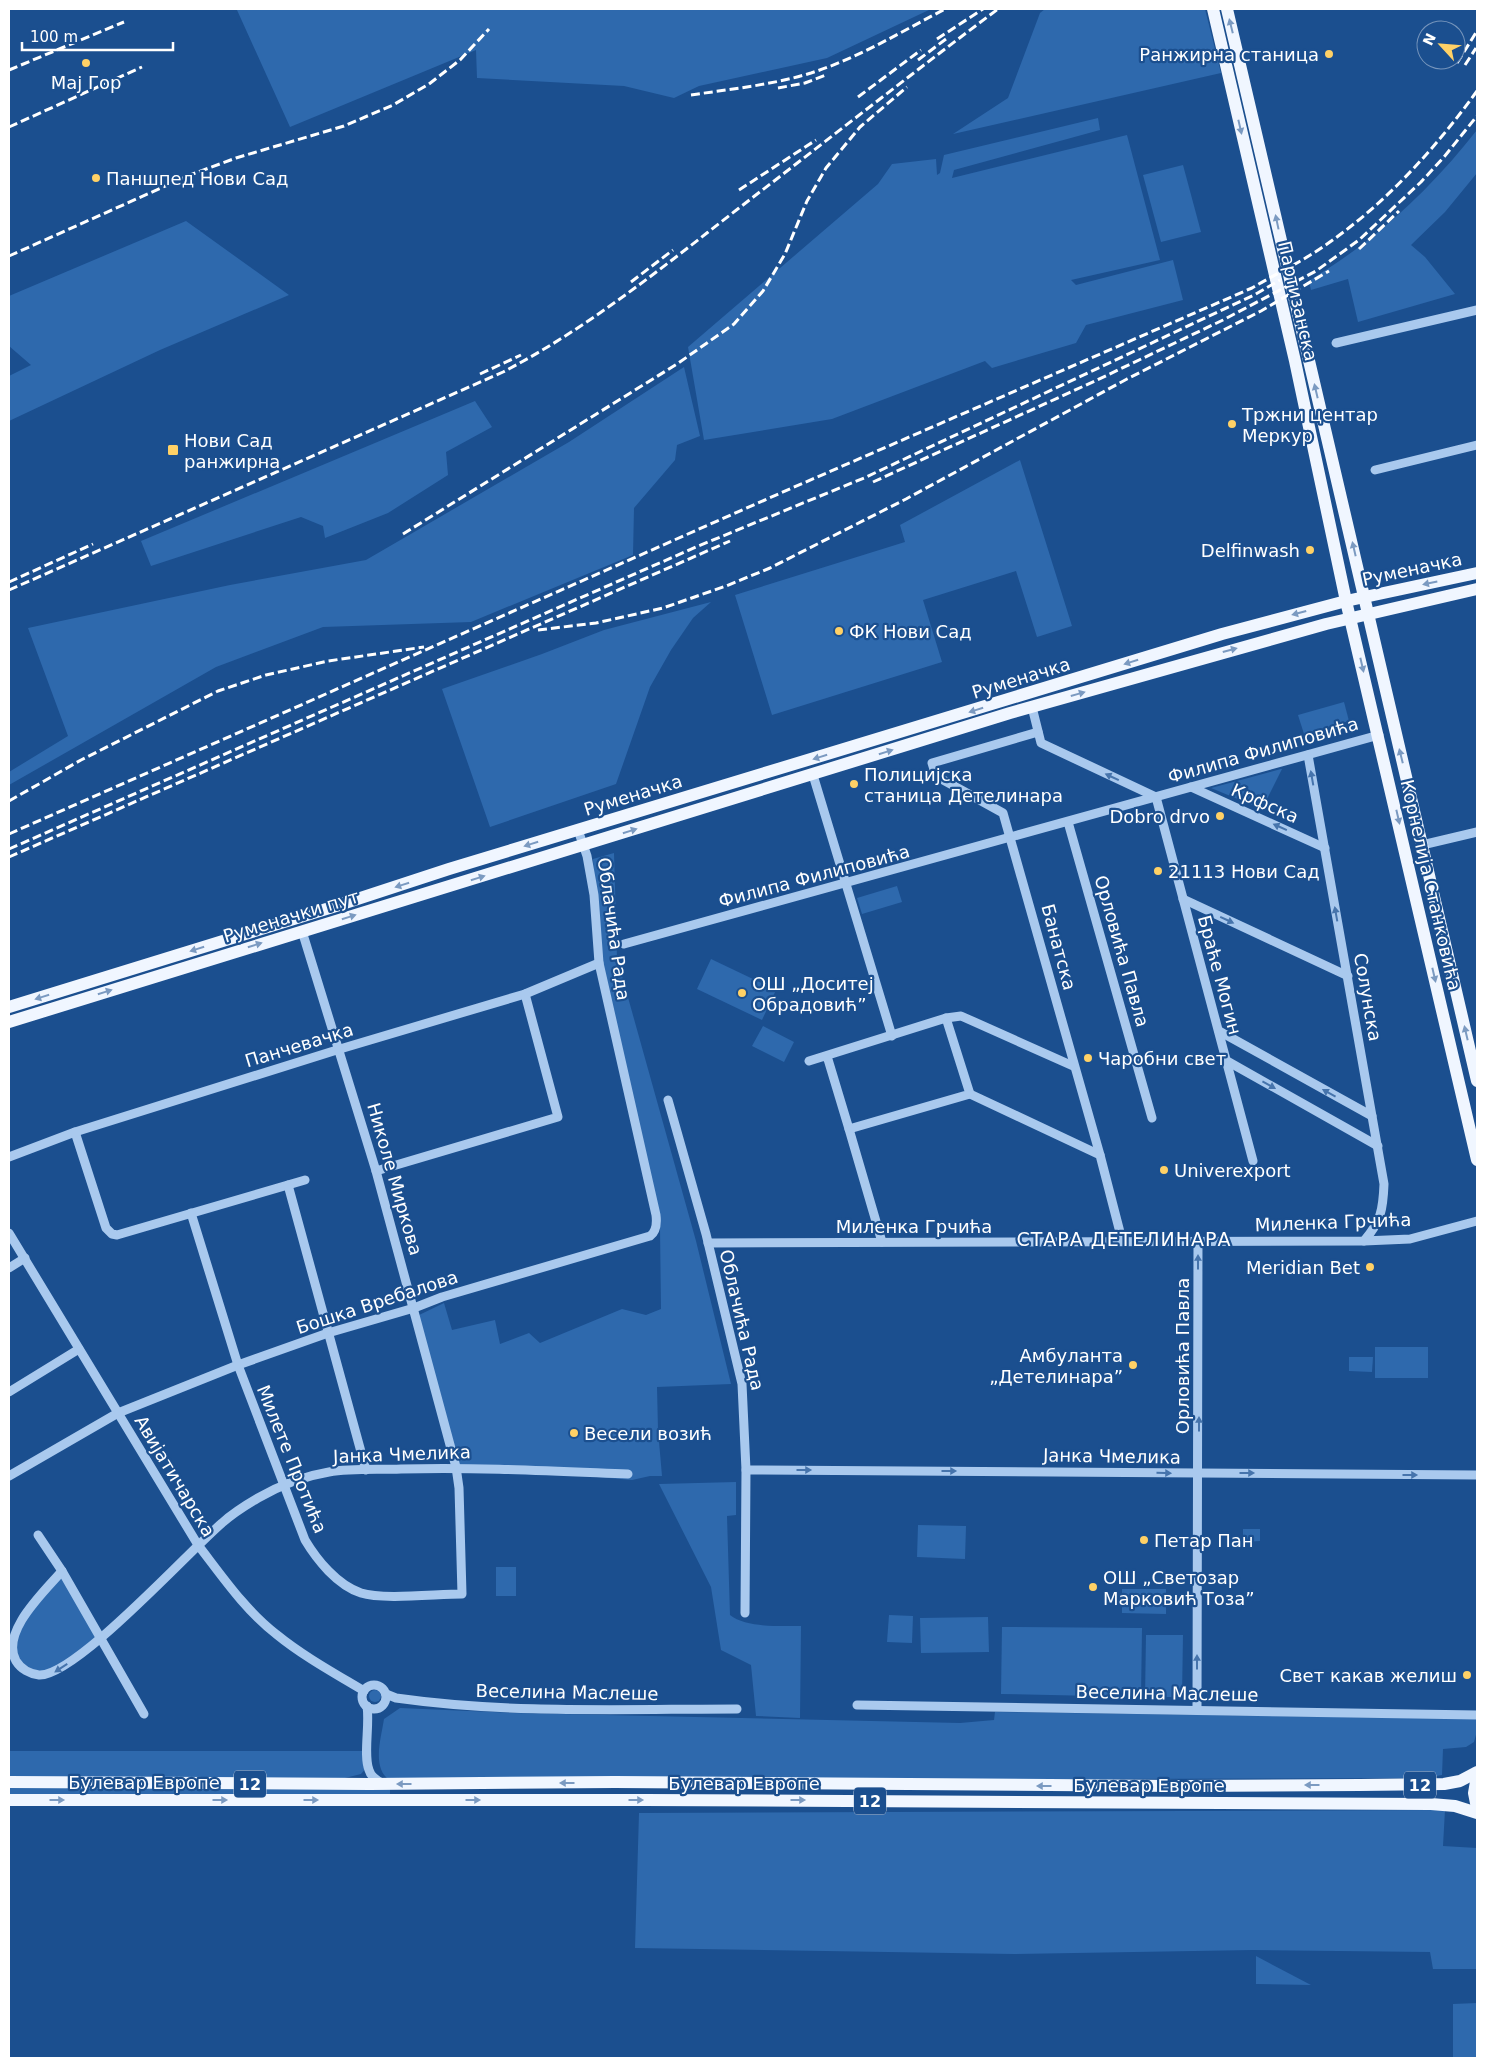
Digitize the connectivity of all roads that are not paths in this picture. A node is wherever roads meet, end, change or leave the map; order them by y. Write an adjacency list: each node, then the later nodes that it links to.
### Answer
1 (1213, 9): 10 (main road, Партизанска, one-way to 10)
2 (1227, 9): 9 (main road, Партизанска, one-way to 2)
3 (1477, 310): 4 (street)
4 (1336, 343)
5 (1477, 446): 6 (street)
6 (1375, 470)
7 (1477, 573): 9 (main road, Руменачка, one-way to 9)
8 (1477, 589): 11 (main road, Руменачка)
9 (1365, 597): 10 (main road, Руменачка); 11 (main road, Партизанска)
10 (1346, 601): 12 (main road, Партизанска); 21 (main road, Руменачка, one-way to 21)
11 (1369, 614): 12 (main road, Руменачка); 24 (main road, Корнелија Станковића, one-way to 11)
12 (1351, 618): 13 (main road, Руменачка, one-way to 12); 15 (main road, Корнелија Станковића, one-way to 15)
13 (1032, 708): 14 (street, Филипа Филиповића); 17 (main road, Руменачка, one-way to 13)
14 (1038, 732): 19 (street, Филипа Филиповића, one-way to 14); 23 (street)
15 (1379, 735): 16 (street, Филипа Филиповића); 55 (main road, Корнелија Станковића, one-way to 55)
16 (1308, 755): 18 (street, Филипа Филиповића); 26 (street, Солунска, one-way to 16)
17 (813, 775): 25 (main road, Руменачка, one-way to 17); 27 (street)
18 (1192, 787): 19 (street, Филипа Филиповића); 26 (street, Крфска, one-way to 18)
19 (1156, 798): 20 (street, Филипа Филиповића); 28 (street, Браће Могин)
20 (1068, 822): 23 (street, Филипа Филиповића); 49 (street, Орловића Павла)
21 (578, 830): 25 (street, Облачића Рада); 34 (main road, Руменачки пут, one-way to 34)
22 (1477, 832): 24 (street)
23 (1012, 838): 27 (street, Филипа Филиповића); 44 (street, Банатска)
24 (1422, 844): 43 (main road, Корнелија Станковића, one-way to 24)
25 (584, 846): 29 (main road, Руменачки пут, one-way to 25); 31 (street, Облачића Рада)
26 (1325, 848): 32 (street, Солунска, one-way to 26)
27 (846, 884): 30 (street, Филипа Филиповића); 38 (street)
28 (1183, 899): 32 (street, one-way to 32); 37 (street, Браће Могин)
29 (302, 930): 36 (main road, Руменачки пут, one-way to 29); 39 (street, Николе Миркова)
30 (624, 944)
31 (598, 963): 33 (street, Панчевачка); 63 (street, Облачића Рада)
32 (1348, 976): 48 (street, Солунска)
33 (525, 994): 39 (street, Панчевачка); 57 (street)
34 (9, 1007)
35 (946, 1018): 38 (street); 44 (street); 46 (street)
36 (9, 1022)
37 (1219, 1031): 42 (street, Браће Могин); 48 (street, one-way to 37)
38 (892, 1036): 40 (street)
39 (340, 1049): 51 (street, Панчевачка); 57 (street, Николе Миркова)
40 (827, 1056): 41 (street); 50 (street)
41 (809, 1061)
42 (1227, 1062): 52 (street, one-way to 52); 56 (street, Браће Могин)
43 (1476, 1065): 45 (main road, Корнелија Станковића)
44 (1073, 1066): 53 (street, Банатска)
45 (1477, 1080)
46 (970, 1094): 50 (street); 53 (street)
47 (668, 1100): 68 (street, Облачића Рада)
48 (1372, 1116): 52 (street, Солунска)
49 (1152, 1118)
50 (849, 1129): 67 (street)
51 (75, 1132): 54 (street, Панчевачка); 60 (street)
52 (1378, 1146): 66 (street, Солунска)
53 (1100, 1155): 64 (street, Банатска)
54 (9, 1157)
55 (1477, 1160)
56 (1253, 1162)
57 (376, 1171): 71 (street, Николе Миркова)
58 (305, 1180): 59 (street)
59 (288, 1185): 60 (street); 72 (street)
60 (191, 1213): 74 (street, Милете Протића)
61 (1477, 1221): 66 (street, Миленка Грчића)
62 (9, 1233): 69 (street, Авијатичарска)
63 (650, 1236): 71 (street, Бошка Вребалова)
64 (1122, 1240): 65 (street, Миленка Грчића); 67 (street, Миленка Грчића)
65 (1198, 1241): 66 (street, Миленка Грчића); 80 (street, Орловића Павла, one-way to 65)
66 (1364, 1241)
67 (882, 1242): 68 (street, Миленка Грчића)
68 (708, 1243): 79 (street, Облачића Рада)
69 (25, 1258): 70 (street); 73 (street, Авијатичарска)
70 (9, 1268)
71 (414, 1308): 72 (street, Бошка Вребалова); 77 (street, Николе Миркова)
72 (328, 1333): 74 (street, Бошка Вребалова); 78 (street)
73 (79, 1349): 75 (street); 76 (street, Авијатичарска)
74 (238, 1365): 76 (street, Бошка Вребалова); 84 (street, Милете Протића)
75 (9, 1392)
76 (118, 1413): 83 (street, Бошка Вребалова); 86 (street, Авијатичарска)
77 (456, 1467): 78 (street, Јанка Чмелика); 81 (street, Јанка Чмелика); 84 (street, Милете Протића)
78 (366, 1470): 84 (street, Јанка Чмелика)
79 (746, 1470): 80 (street, Јанка Чмелика, one-way to 80); 88 (street, Облачића Рада)
80 (1199, 1473): 82 (street, Јанка Чмелика, one-way to 82); 95 (street, Орловића Павла, one-way to 80)
81 (628, 1474)
82 (1477, 1475)
83 (9, 1476)
84 (284, 1485): 86 (street, Јанка Чмелика)
85 (38, 1535): 87 (street)
86 (198, 1545): 89 (street, Јанка Чмелика); 90 (street, Авијатичарска)
87 (62, 1571): 89 (street); 89 (street, Јанка Чмелика, one-way to 87)
88 (745, 1613)
89 (100, 1639): 96 (street)
90 (364, 1690): 91 (street, Авијатичарска); 94 (street)
91 (386, 1697): 93 (street, Веселина Маслеше); 94 (street)
92 (857, 1705): 95 (street, Веселина Маслеше)
93 (737, 1709)
94 (370, 1710): 98 (street)
95 (1197, 1710): 97 (street, Веселина Маслеше)
96 (144, 1714)
97 (1477, 1715)
98 (368, 1769): 101 (street); 102 (street)
99 (1477, 1774): 102 (main road, Булевар Европе / 12, one-way to 102); 104 (main road, 12)
100 (9, 1782): 101 (main road, Булевар Европе / 12)
101 (357, 1784): 102 (main road, Булевар Европе / 12)
102 (385, 1784)
103 (9, 1800): 105 (main road, Булевар Европе / 12, one-way to 105)
104 (1477, 1808)
105 (1477, 1813)

